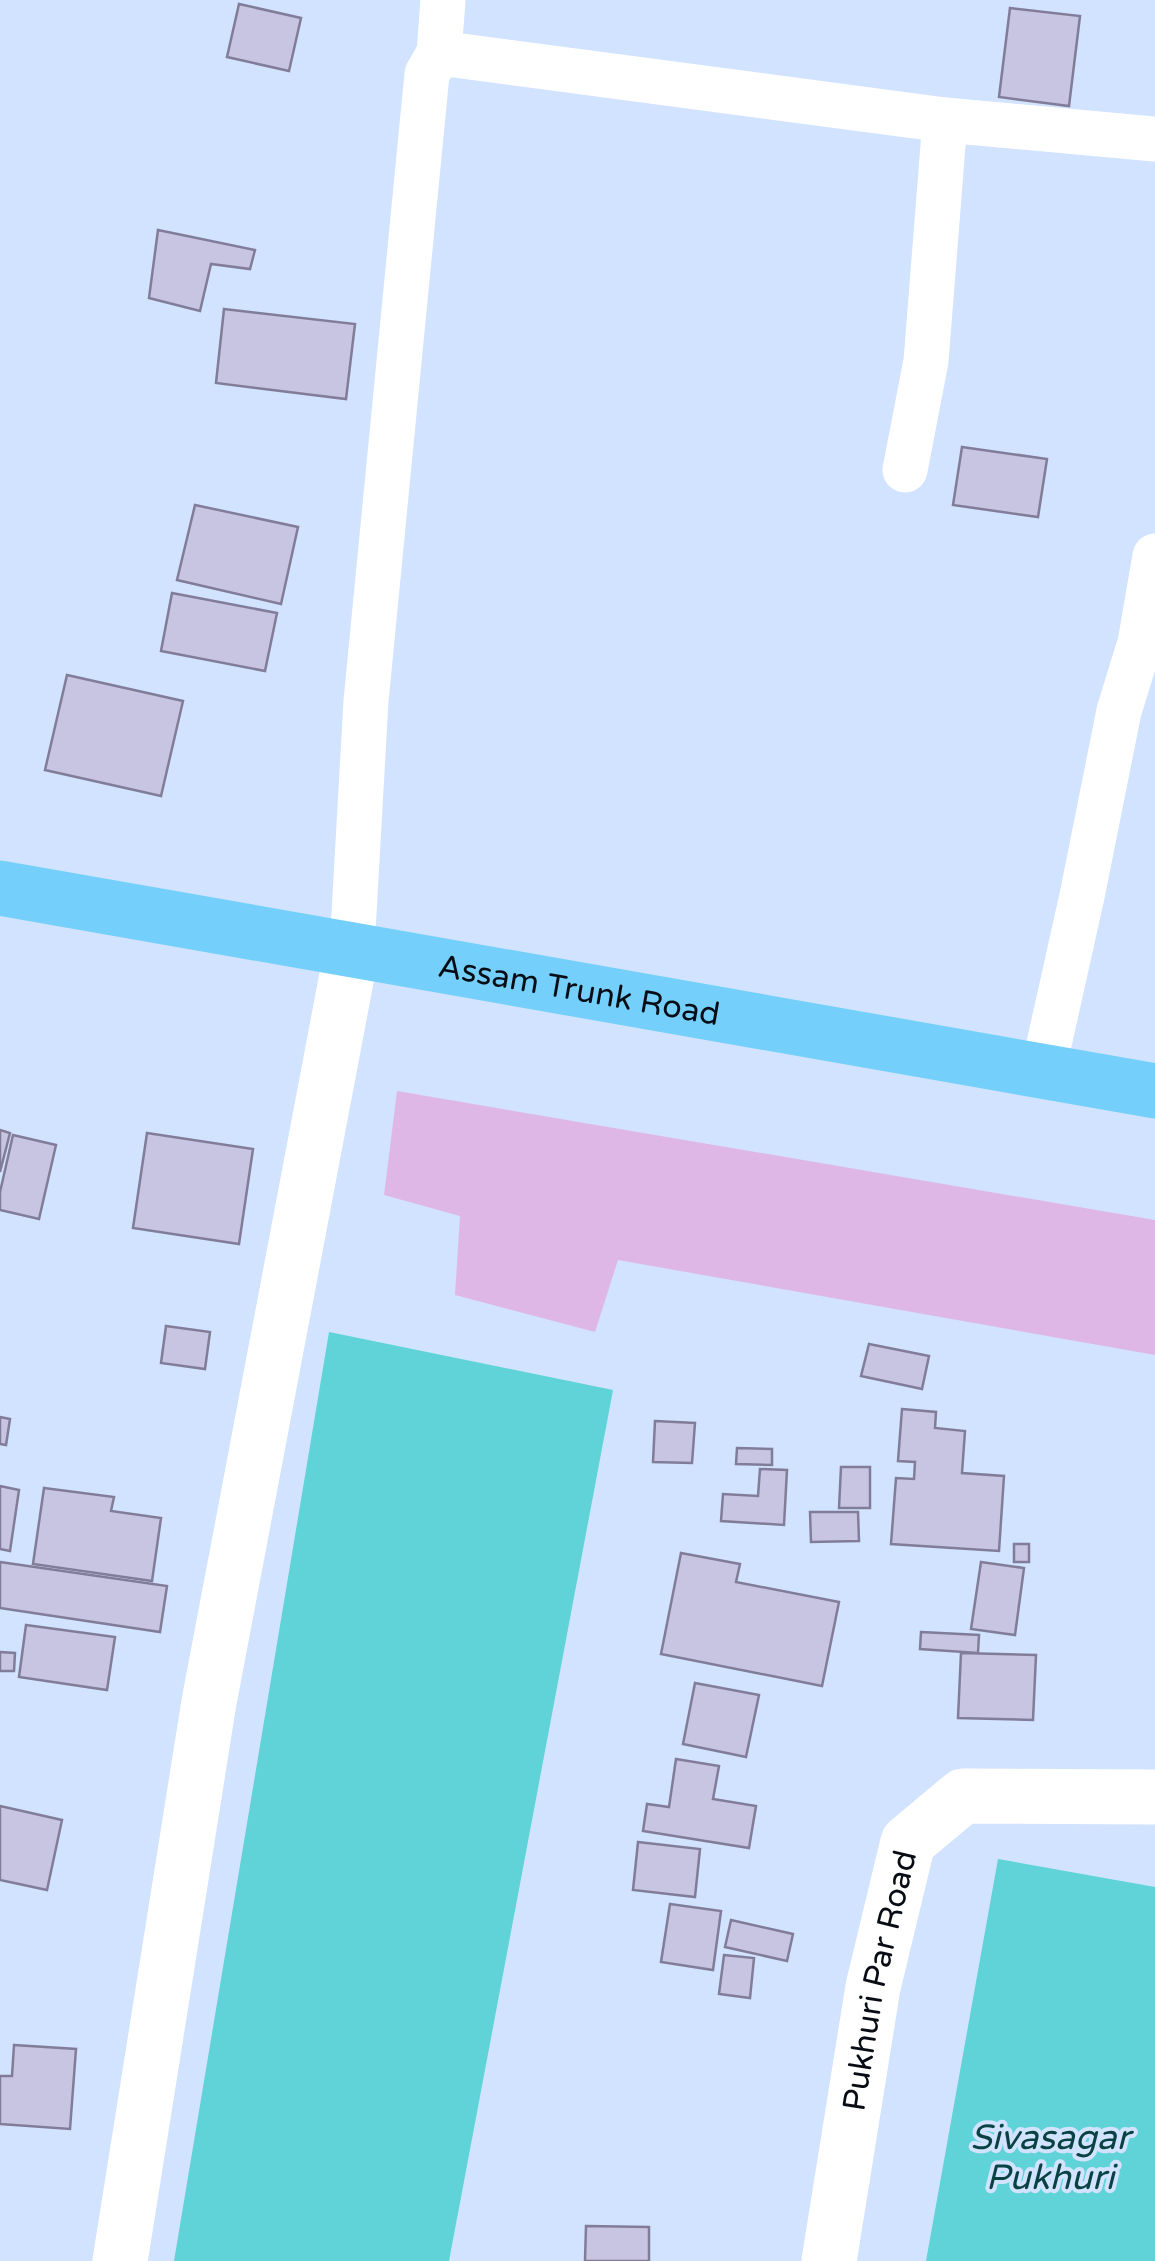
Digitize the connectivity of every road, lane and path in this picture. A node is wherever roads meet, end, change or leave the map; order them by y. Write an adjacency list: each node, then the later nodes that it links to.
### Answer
1 (443, 0): 2 (street)
2 (440, 53): 3 (street); 8 (street)
3 (944, 120): 4 (street); 5 (street)
4 (1155, 139)
5 (904, 470)
6 (1155, 556): 9 (street)
7 (0, 888): 8 (highway, Assam Trunk Road)
8 (352, 949): 9 (highway, Assam Trunk Road); 12 (street)
9 (1043, 1071): 10 (highway, Assam Trunk Road)
10 (1155, 1091)
11 (1155, 1797): 13 (street, Pukhuri Par Road)
12 (120, 2261)
13 (829, 2261)

